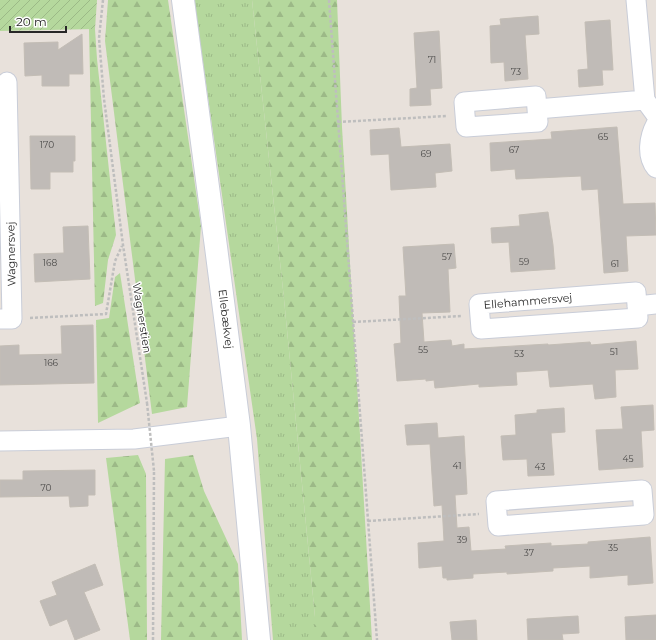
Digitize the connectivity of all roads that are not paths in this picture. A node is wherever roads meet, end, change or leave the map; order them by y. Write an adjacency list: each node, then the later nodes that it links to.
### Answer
1 (183, 0): 12 (street, Ellebækvej)
2 (636, 0): 4 (street)
3 (8, 82): 11 (street, Wagnersvej)
4 (644, 100): 5 (street); 6 (street)
5 (537, 109): 5 (street)
6 (656, 115)
7 (656, 124): 8 (street)
8 (656, 168)
9 (656, 304): 10 (street)
10 (637, 306): 10 (street, Ellehammersvej)
11 (6, 319)
12 (239, 426): 13 (street); 15 (street, Ellebækvej)
13 (0, 441)
14 (650, 503): 14 (street)
15 (259, 640)

